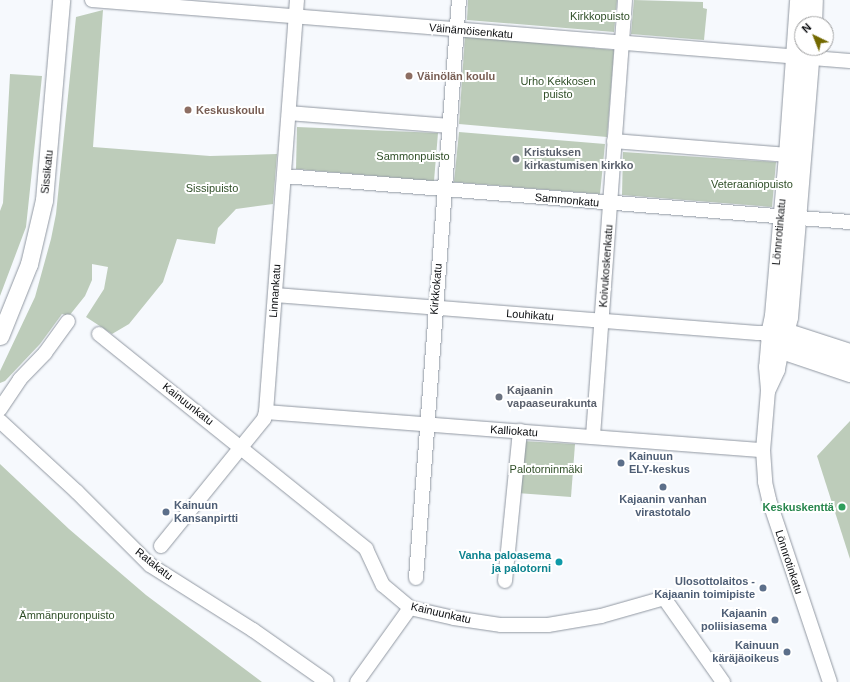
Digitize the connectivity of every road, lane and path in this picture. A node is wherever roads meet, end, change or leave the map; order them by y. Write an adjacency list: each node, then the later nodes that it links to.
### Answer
1 (60, 0): 32 (main road, Sissikatu)
2 (92, 0): 8 (street, Väinämöisenkatu)
3 (297, 0): 8 (street, Linnankatu)
4 (459, 0): 11 (street, Kirkkokatu)
5 (625, 0): 12 (street, Koivukoskenkatu)
6 (798, 0): 9 (main road, Lönnrotinkatu)
7 (814, 0): 10 (main road)
8 (296, 16): 11 (street, Väinämöisenkatu); 18 (street, Linnankatu)
9 (800, 16)
10 (813, 16)
11 (457, 29): 12 (street, Väinämöisenkatu); 19 (street, Kirkkokatu)
12 (622, 42): 13 (street, Väinämöisenkatu); 20 (street, Koivukoskenkatu)
13 (794, 53)
14 (805, 56): 21 (main road, Lönnrotinkatu)
15 (805, 56): 25 (main road, Lönnrotinkatu)
16 (816, 56): 17 (street, Väinämöisenkatu)
17 (850, 62)
18 (289, 113): 19 (street); 22 (street, Linnankatu)
19 (449, 126): 23 (street, Kirkkokatu)
20 (614, 142): 21 (street); 24 (street, Koivukoskenkatu)
21 (787, 155): 25 (main road, Lönnrotinkatu)
22 (284, 176): 23 (street, Sammonkatu); 27 (street, Linnankatu)
23 (444, 190): 24 (street, Sammonkatu); 28 (street, Kirkkokatu)
24 (610, 204): 25 (street, Sammonkatu); 29 (street, Koivukoskenkatu)
25 (788, 217): 26 (street, Sammonkatu); 33 (main road, Lönnrotinkatu)
26 (850, 222)
27 (275, 295): 28 (street, Louhikatu); 38 (street, Linnankatu)
28 (435, 308): 29 (street, Louhikatu); 40 (street, Kirkkokatu)
29 (603, 319): 33 (street, Louhikatu); 42 (street, Koivukoskenkatu)
30 (68, 321): 37 (street)
31 (99, 334): 43 (street, Kainuunkatu)
32 (0, 336)
33 (778, 338): 34 (highway); 35 (highway); 36 (street, Lönnrotinkatu); 36 (street, Lönnrotinkatu)
34 (850, 354)
35 (850, 372)
36 (768, 391): 44 (street, Lönnrotinkatu)
37 (0, 409)
38 (266, 412): 40 (street, Kalliokatu); 43 (street, Linnankatu)
39 (0, 421): 49 (street, Ratakatu)
40 (427, 425): 41 (street, Kalliokatu); 46 (street, Kirkkokatu)
41 (520, 431): 42 (street, Kalliokatu); 47 (street)
42 (593, 436): 44 (street, Kalliokatu)
43 (241, 446): 45 (street, Linnankatu); 48 (street, Kainuunkatu)
44 (763, 450): 52 (street, Lönnrotinkatu)
45 (161, 546)
46 (416, 578)
47 (505, 581)
48 (410, 608): 50 (street); 51 (street, Kainuunkatu)
49 (327, 682)
50 (356, 682)
51 (723, 682)
52 (830, 682)

